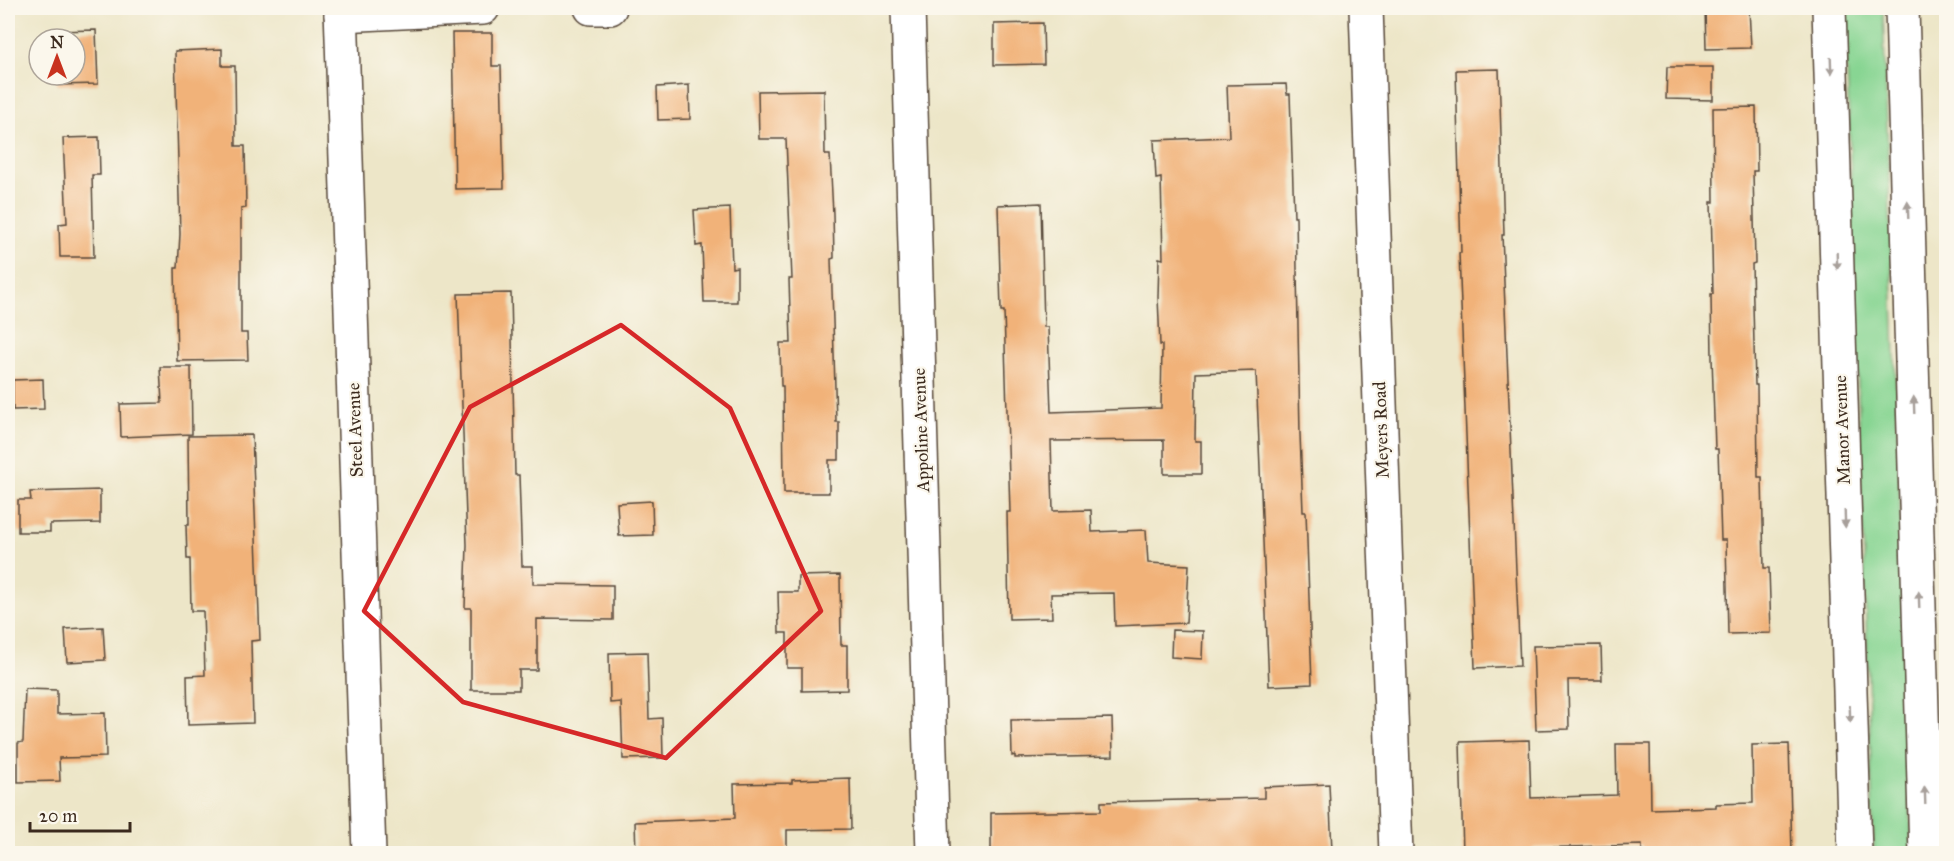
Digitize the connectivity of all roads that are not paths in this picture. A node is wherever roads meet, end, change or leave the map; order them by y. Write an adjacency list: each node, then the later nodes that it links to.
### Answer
1 (483, 8): 8 (street)
2 (591, 8): 3 (street)
3 (610, 8)
4 (908, 8): 10 (street, Appoline Avenue)
5 (1366, 8): 11 (street, Meyers Road)
6 (1829, 8): 12 (street, Manor Avenue, one-way to 12)
7 (1902, 8): 13 (street, one-way to 7)
8 (341, 11): 9 (street, Steel Avenue)
9 (369, 854)
10 (933, 854)
11 (1396, 854)
12 (1855, 854)
13 (1926, 854)

